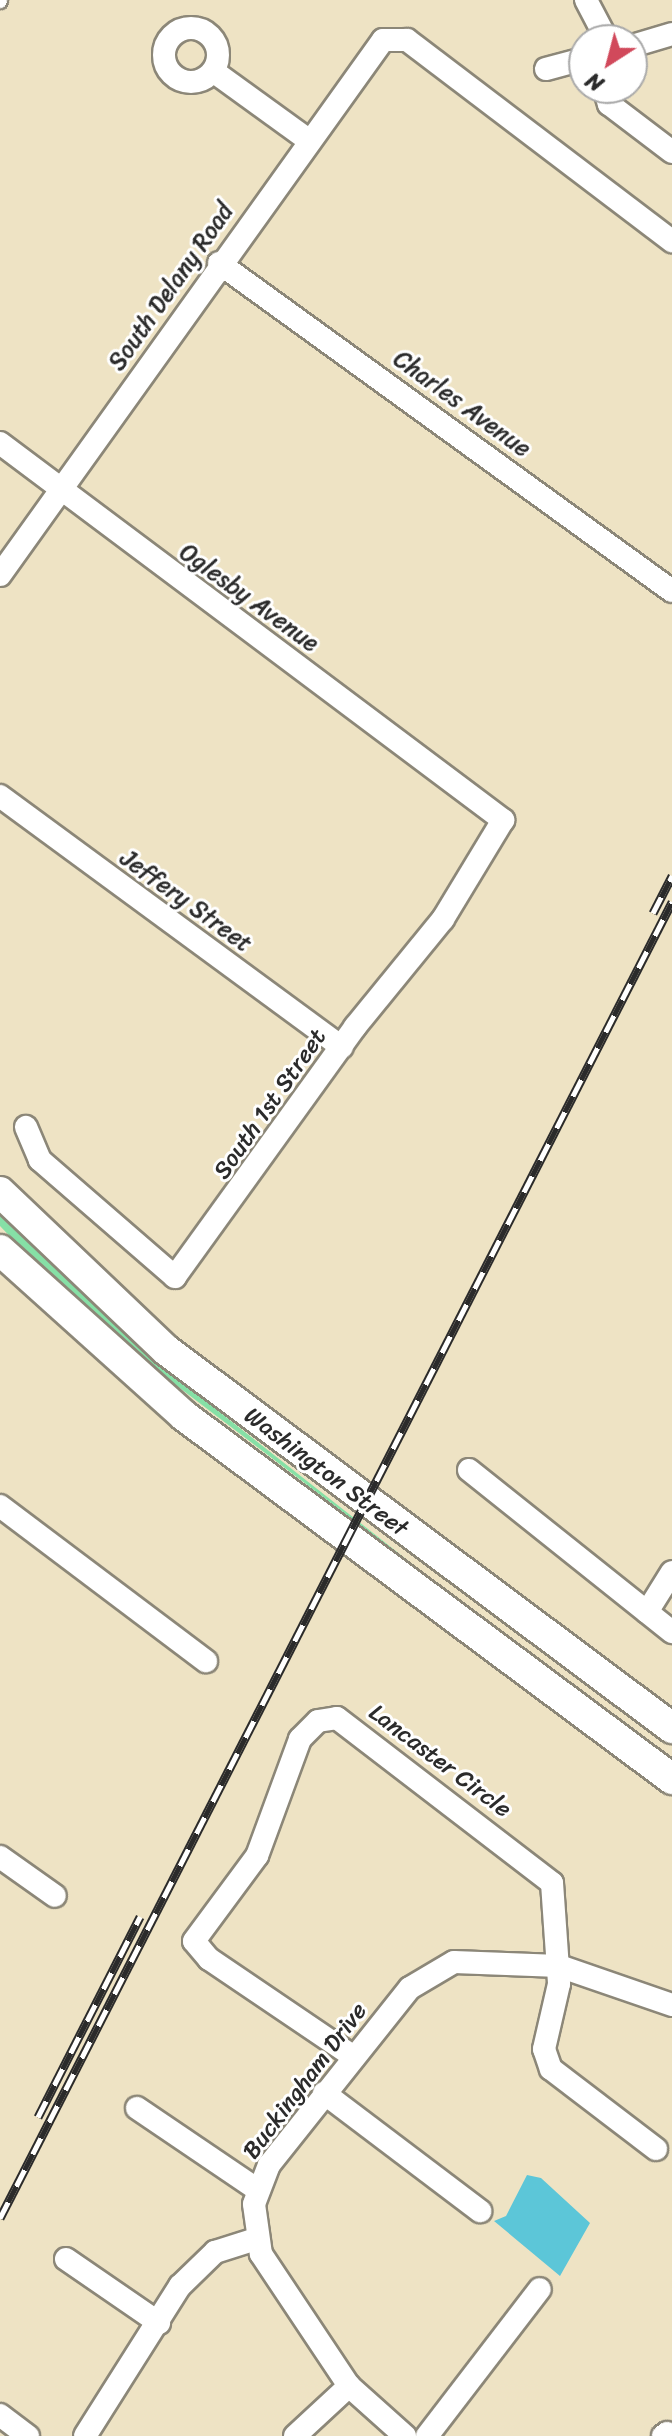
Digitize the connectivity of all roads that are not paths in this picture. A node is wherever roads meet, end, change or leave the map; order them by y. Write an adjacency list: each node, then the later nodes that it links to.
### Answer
1 (586, 0): 2 (street)
2 (599, 24)
3 (672, 34): 4 (street)
4 (648, 41)
5 (568, 63): 6 (street)
6 (546, 69)
7 (213, 71): 9 (street)
8 (609, 104): 10 (street)
9 (307, 139): 11 (street, South Delany Road); 12 (street, South Delany Road)
10 (672, 152)
11 (672, 241)
12 (219, 263): 14 (street, South Delany Road); 16 (street, Charles Avenue)
13 (0, 443): 14 (street, Oglesby Avenue)
14 (60, 489): 15 (street, South Delany Road); 17 (street, Oglesby Avenue)
15 (0, 575)
16 (672, 591)
17 (468, 793): 19 (street, South 1st Street)
18 (0, 796): 19 (street, Jeffery Street)
19 (342, 1047): 20 (street, South 1st Street)
20 (26, 1127)
21 (0, 1192): 29 (main road, Washington Street)
22 (0, 1250): 30 (main road, Washington Street)
23 (469, 1470): 26 (street)
24 (2, 1512): 28 (street)
25 (672, 1572): 26 (street)
26 (647, 1612): 27 (street)
27 (672, 1632)
28 (206, 1661)
29 (672, 1728)
30 (672, 1779)
31 (0, 1857): 32 (street)
32 (55, 1896)
33 (559, 1966): 34 (street, Buckingham Drive); 35 (street, Buckingham Drive); 35 (street, Lancaster Circle); 38 (street)
34 (672, 2005)
35 (354, 2057): 36 (street, Buckingham Drive)
36 (324, 2093): 39 (street, Buckingham Drive); 40 (street)
37 (137, 2108): 39 (street)
38 (656, 2149)
39 (258, 2190): 41 (street, Buckingham Drive)
40 (480, 2211)
41 (256, 2239): 44 (street); 45 (street)
42 (66, 2259): 44 (street)
43 (540, 2289): 51 (street)
44 (159, 2323): 48 (street)
45 (349, 2386): 49 (street); 50 (street)
46 (0, 2415): 47 (street)
47 (28, 2436)
48 (85, 2436)
49 (295, 2436)
50 (405, 2436)
51 (427, 2436)

